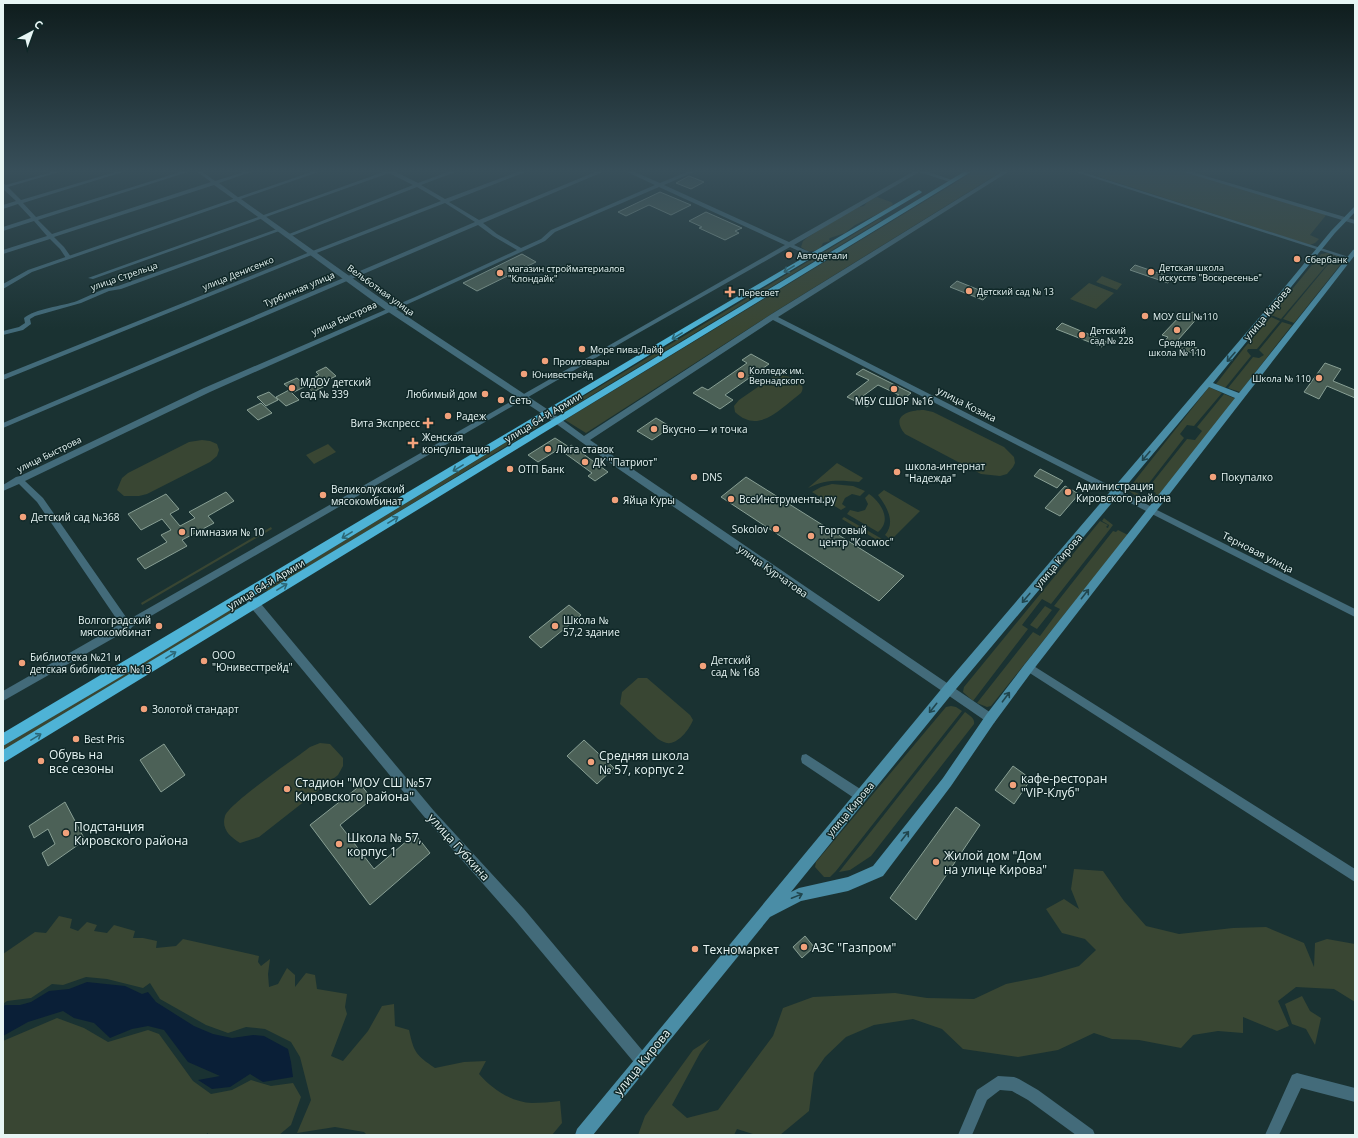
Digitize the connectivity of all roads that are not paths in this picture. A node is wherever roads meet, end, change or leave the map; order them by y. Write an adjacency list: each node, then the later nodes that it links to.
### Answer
1 (22, 223): 19 (street)
2 (39, 223): 22 (street)
3 (92, 223): 22 (street)
4 (167, 223): 30 (street)
5 (244, 223): 31 (street)
6 (269, 223): 20 (street, Вельботная улица)
7 (320, 223): 21 (street)
8 (390, 223): 27 (street, улица Денисенко)
9 (475, 223): 32 (street, Турбинная улица)
10 (479, 223): 25 (street)
11 (571, 223): 25 (street, улица Быстрова)
12 (741, 223): 23 (street)
13 (829, 223): 23 (street)
14 (873, 223): 28 (highway, улица 64-й Армии)
15 (875, 223): 42 (highway, улица 64-й Армии)
16 (923, 223): 35 (street)
17 (1239, 223): 24 (street)
18 (1348, 223): 24 (main road, улица Кирова)
19 (3, 229)
20 (279, 230): 21 (street, Вельботная улица); 36 (street, улица Стрельца)
21 (287, 236): 27 (street, Вельботная улица)
22 (51, 237): 26 (street); 30 (street)
23 (790, 246): 28 (street); 40 (street)
24 (1320, 249): 29 (street); 38 (main road, улица Кирова, one-way to 38)
25 (521, 250): 34 (street, улица Быстрова)
26 (3, 252)
27 (312, 253): 32 (street, Вельботная улица); 37 (street, улица Денисенко)
28 (812, 255): 41 (highway, улица 64-й Армии, one-way to 41)
29 (1352, 255): 39 (main road, улица Кирова)
30 (68, 257): 33 (street)
31 (91, 278)
32 (348, 278): 34 (street, Вельботная улица); 43 (street, Турбинная улица)
33 (3, 287)
34 (390, 309): 40 (street, Вельботная улица); 45 (street, улица Быстрова)
35 (773, 317): 44 (street); 47 (street, улица Козака)
36 (3, 333)
37 (3, 378)
38 (1208, 384): 39 (main road); 47 (main road, улица Кирова, one-way to 47)
39 (1241, 397): 48 (main road, улица Кирова)
40 (522, 398): 41 (street, Вельботная улица); 51 (street)
41 (548, 413): 42 (street, Вельботная улица); 49 (highway, улица 64-й Армии, one-way to 49)
42 (558, 421): 44 (street, улица Курчатова); 49 (highway, улица 64-й Армии, one-way to 42)
43 (3, 426)
44 (584, 440): 53 (street, улица Курчатова)
45 (19, 479): 46 (street, улица Быстрова); 51 (street)
46 (3, 488)
47 (1116, 492): 48 (street, улица Козака); 53 (main road, улица Кирова, one-way to 53)
48 (1151, 510): 50 (street, Терновая улица); 52 (main road, улица Кирова, one-way to 48)
49 (251, 600): 56 (highway, улица 64-й Армии); 57 (highway, улица 64-й Армии, one-way to 49); 62 (street, улица Губкина)
50 (1355, 613)
51 (127, 627): 54 (street)
52 (1029, 667): 55 (main road, улица Кирова, one-way to 52); 60 (street)
53 (947, 691): 55 (street, улица Курчатова); 59 (main road, улица Кирова, one-way to 59)
54 (3, 696)
55 (990, 719): 61 (main road, улица Кирова, one-way to 55)
56 (3, 740)
57 (3, 757)
58 (806, 759): 59 (street)
59 (860, 796): 61 (main road, улица Кирова)
60 (1355, 876)
61 (762, 915): 62 (main road, улица Кирова)
62 (642, 1061): 64 (main road, улица Кирова)
63 (1355, 1095): 67 (street)
64 (583, 1135)
65 (965, 1135): 66 (street)
66 (1088, 1135)
67 (1272, 1135)

